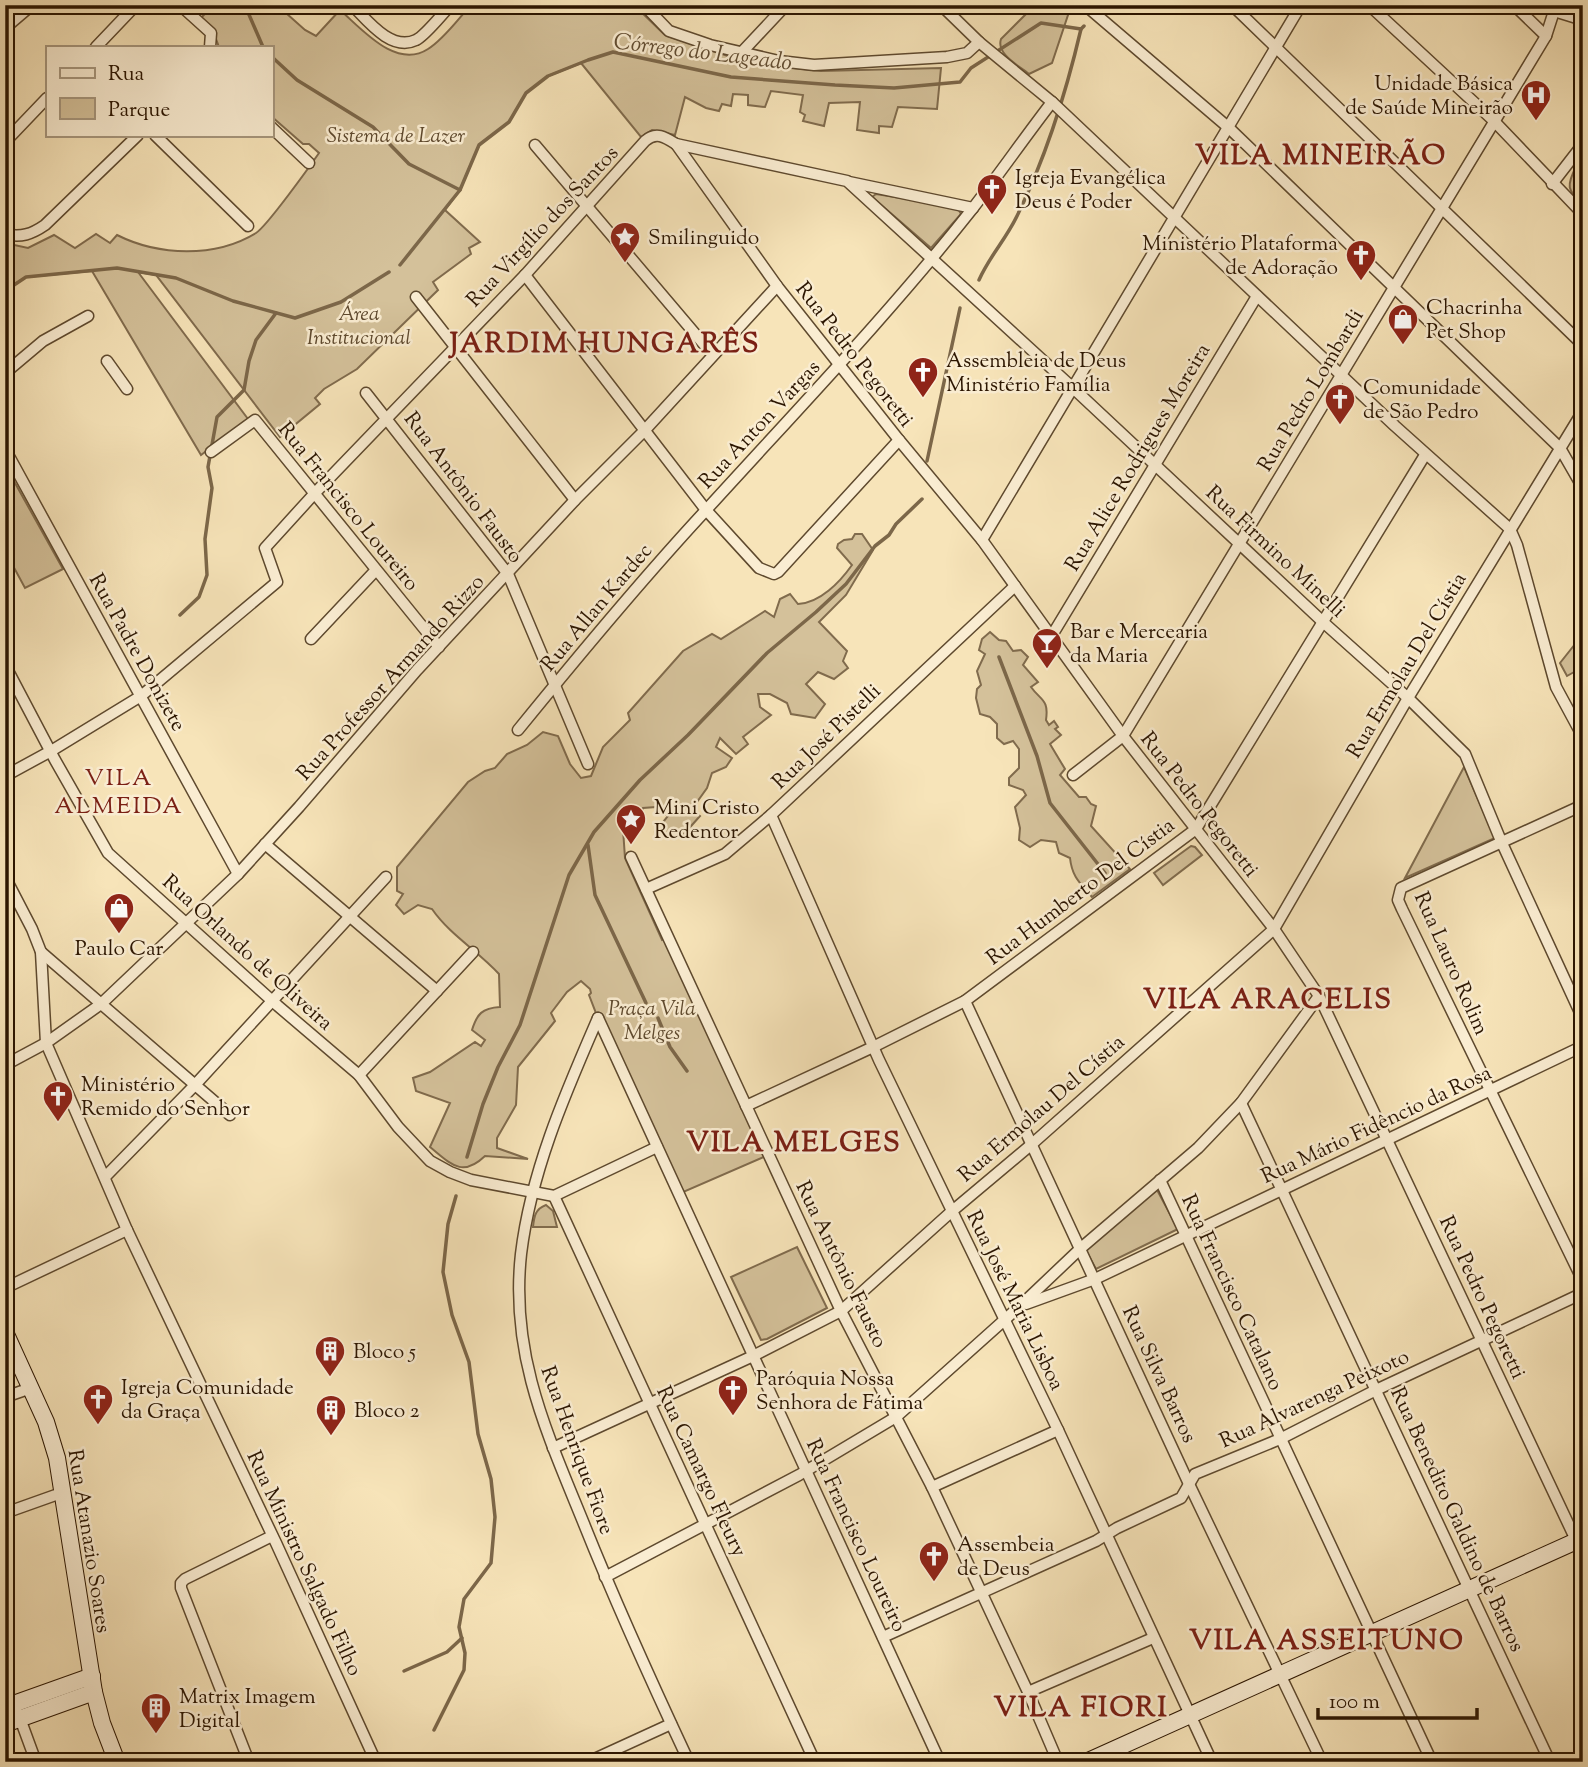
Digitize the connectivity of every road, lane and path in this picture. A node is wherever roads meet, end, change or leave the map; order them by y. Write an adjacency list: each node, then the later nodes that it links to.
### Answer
1 (32, 5): 16 (street)
2 (136, 5): 19 (street)
3 (180, 5): 20 (street)
4 (352, 5): 5 (street)
5 (451, 5)
6 (644, 5): 22 (street)
7 (786, 5): 22 (street)
8 (941, 5): 18 (street)
9 (1085, 5): 26 (street)
10 (1232, 5): 21 (street)
11 (1301, 5): 21 (street)
12 (1369, 5): 25 (street)
13 (1514, 5): 17 (street)
14 (1555, 8): 15 (street); 17 (street, Rua Pedro Lombardi)
15 (1583, 20)
16 (5, 28)
17 (1546, 36): 25 (street, Rua Pedro Lombardi)
18 (979, 42): 22 (street); 24 (street)
19 (97, 46)
20 (210, 46)
21 (1276, 47): 26 (street); 39 (street)
22 (742, 52)
23 (46, 99): 30 (street)
24 (1052, 102): 38 (street, Rua Anton Vargas); 41 (street)
25 (1493, 120): 36 (street); 39 (street, Rua Pedro Lombardi)
26 (1229, 128): 41 (street); 47 (street)
27 (273, 129): 34 (street)
28 (137, 136): 43 (street)
29 (156, 136): 42 (street)
30 (5, 142)
31 (676, 144): 35 (street); 37 (street, Rua Virgílio dos Santos); 46 (street, Rua Pedro Pegoretti)
32 (1583, 144): 36 (street)
33 (535, 145): 37 (street)
34 (309, 163)
35 (847, 181): 38 (street); 44 (street, Rua Firmino Minelli)
36 (1552, 184): 40 (street)
37 (587, 206): 45 (street, Rua Virgílio dos Santos); 53 (street)
38 (973, 208): 44 (street, Rua Anton Vargas)
39 (1441, 209): 47 (street, Rua Pedro Lombardi); 51 (street)
40 (1583, 214)
41 (1174, 218): 48 (street); 58 (street)
42 (248, 226)
43 (5, 234)
44 (930, 259): 55 (street, Rua Anton Vargas); 58 (street, Rua Firmino Minelli)
45 (524, 275): 52 (street, Rua Virgílio dos Santos); 63 (street)
46 (777, 286): 53 (street, Rua Professor Armando Rizzo); 55 (street, Rua Pedro Pegoretti)
47 (1394, 288): 57 (street, Rua Pedro Lombardi); 65 (street)
48 (1257, 296): 57 (street); 69 (street, Rua Alice Rodrigues Moreira)
49 (416, 297): 52 (street)
50 (88, 316): 56 (street)
51 (1583, 345)
52 (456, 346): 62 (street, Rua Virgílio dos Santos); 72 (street)
53 (713, 355): 63 (street, Rua Professor Armando Rizzo)
54 (107, 360): 59 (street)
55 (841, 364): 64 (street, Rua Pedro Pegoretti); 73 (street, Rua Anton Vargas)
56 (5, 373)
57 (1341, 375): 68 (street); 76 (street, Rua Pedro Lombardi)
58 (1073, 388): 69 (street, Rua Firmino Minelli); 75 (street)
59 (127, 389)
60 (366, 393): 62 (street, Rua Antônio Fausto)
61 (1583, 411): 65 (street, Rua Ermolau Del Cístia)
62 (386, 417): 71 (street, Rua Virgílio dos Santos); 78 (street, Rua Antônio Fausto)
63 (644, 430): 72 (street, Rua Professor Armando Rizzo); 73 (street)
64 (899, 440): 73 (street); 75 (street, Rua Pedro Pegoretti)
65 (1560, 448): 70 (street); 74 (street, Rua Ermolau Del Cístia)
66 (211, 452): 71 (street, Rua Francisco Loureiro)
67 (6, 453): 86 (street, Rua Padre Donizete)
68 (1425, 455): 74 (street); 80 (street, Rua Humberto Del Cístia)
69 (1155, 464): 76 (street, Rua Firmino Minelli); 81 (street, Rua Alice Rodrigues Moreira)
70 (1583, 488)
71 (314, 494): 77 (street, Rua Francisco Loureiro); 86 (street, Rua Virgílio dos Santos)
72 (575, 500): 78 (street, Rua Professor Armando Rizzo)
73 (706, 510): 85 (street, Rua Allan Kardec)
74 (1510, 529): 87 (street, Rua Ermolau Del Cístia); 90 (street)
75 (982, 540): 79 (street, Rua Pedro Pegoretti)
76 (1240, 543): 80 (street, Rua Firmino Minelli); 89 (street, Rua Pedro Lombardi)
77 (376, 570): 82 (street); 83 (street, Rua Francisco Loureiro)
78 (508, 574): 83 (street, Rua Professor Armando Rizzo); 85 (street, Rua Antônio Fausto)
79 (1015, 586): 81 (street, Rua Pedro Pegoretti); 96 (street, Rua José Pistelli)
80 (1323, 622): 87 (street, Rua Firmino Minelli); 97 (street, Rua Humberto Del Cístia)
81 (1051, 637): 89 (street, Rua Pedro Pegoretti)
82 (311, 639)
83 (439, 648): 99 (street, Rua Professor Armando Rizzo)
84 (5, 665): 91 (street, Rua Orlando de Oliveira)
85 (555, 686): 88 (street, Rua Allan Kardec); 92 (street, Rua Antônio Fausto)
86 (141, 696): 91 (street); 101 (street, Rua Padre Donizete)
87 (1408, 698): 98 (street, Rua Firmino Minelli); 107 (street, Rua Ermolau Del Cístia)
88 (517, 730)
89 (1123, 736): 93 (street, Rua Pedro Lombardi); 97 (street, Rua Pedro Pegoretti)
90 (1583, 737)
91 (51, 751): 94 (street); 106 (street, Rua Orlando de Oliveira)
92 (589, 764)
93 (1073, 775)
94 (5, 776)
95 (1583, 805): 98 (street)
96 (771, 815): 104 (street, Rua José Pistelli); 119 (street, Rua José Maria Lisboa)
97 (1196, 829): 107 (street, Rua Pedro Pegoretti); 113 (street, Rua Humberto Del Cístia)
98 (1501, 841): 116 (street, Rua Firmino Minelli); 123 (street, Rua Lauro Rolim)
99 (265, 844): 101 (street, Rua Professor Armando Rizzo); 105 (street)
100 (632, 857): 104 (street, Rua Antônio Fausto)
101 (238, 874): 106 (street, Rua Professor Armando Rizzo)
102 (5, 877): 108 (street, Rua Ministro Salgado Filho)
103 (386, 877): 105 (street)
104 (646, 888): 125 (street, Rua Antônio Fausto)
105 (349, 916): 110 (street); 112 (street)
106 (186, 923): 112 (street, Rua Orlando de Oliveira); 114 (street, Rua Professor Armando Rizzo)
107 (1274, 929): 111 (street, Rua Pedro Pegoretti); 128 (street, Rua Ermolau Del Cístia)
108 (41, 952): 114 (street); 117 (street, Rua Ministro Salgado Filho)
109 (473, 953): 110 (street)
110 (437, 991): 121 (street)
111 (1319, 996): 124 (street); 127 (street, Rua Pedro Pegoretti)
112 (271, 1000): 121 (street, Rua Orlando de Oliveira); 122 (street)
113 (965, 1001): 119 (street, Rua Humberto Del Cístia); 128 (street, Rua Silva Barros)
114 (101, 1004): 117 (street, Rua Professor Armando Rizzo); 122 (street)
115 (598, 1018): 129 (street, Rua Francisco Loureiro); 133 (street, Rua Henrique Fiore)
116 (1583, 1018)
117 (46, 1043): 120 (street, Rua Professor Armando Rizzo); 130 (street, Rua Ministro Salgado Filho)
118 (1583, 1046): 123 (street, Rua Mário Fidêncio da Rosa)
119 (873, 1047): 125 (street, Rua Humberto Del Cístia); 135 (street, Rua José Maria Lisboa)
120 (5, 1065)
121 (359, 1075): 133 (street, Rua Orlando de Oliveira)
122 (194, 1086): 126 (street); 130 (street)
123 (1490, 1091): 127 (street, Rua Mário Fidêncio da Rosa); 140 (street, Rua Lauro Rolim)
124 (1241, 1103): 131 (street); 132 (street, Rua Benedito Galdino de Barros)
125 (746, 1106): 144 (street, Rua Antônio Fausto)
126 (230, 1115)
127 (1388, 1140): 132 (street, Rua Mário Fidêncio da Rosa); 147 (street, Rua Pedro Pegoretti)
128 (1032, 1144): 135 (street, Rua Ermolau Del Cístia); 138 (street, Rua Silva Barros)
129 (657, 1147): 134 (street); 148 (street, Rua Francisco Loureiro)
130 (105, 1177): 136 (street, Rua Ministro Salgado Filho)
131 (1160, 1180): 137 (street, Rua Francisco Catalano); 138 (street)
132 (1282, 1190): 137 (street, Rua Mário Fidêncio da Rosa); 150 (street, Rua Benedito Galdino de Barros)
133 (534, 1191): 134 (street); 156 (street, Rua Henrique Fiore)
134 (554, 1196): 152 (street, Rua Camargo Fleury)
135 (951, 1212): 144 (street, Rua Ermolau Del Cístia); 145 (street, Rua José Maria Lisboa)
136 (127, 1230): 141 (street); 163 (street, Rua Ministro Salgado Filho)
137 (1186, 1237): 139 (street, Rua Mário Fidêncio da Rosa); 155 (street, Rua Francisco Catalano)
138 (1081, 1248): 139 (street, Rua Silva Barros); 143 (street)
139 (1095, 1279): 143 (street, Rua Mário Fidêncio da Rosa); 158 (street, Rua Silva Barros)
140 (1583, 1281)
141 (5, 1288)
142 (1583, 1293): 147 (street, Rua Alvarenga Peixoto)
143 (1020, 1306): 145 (street)
144 (841, 1311): 148 (street, Rua Ermolau Del Cístia); 153 (street, Rua Antônio Fausto)
145 (1005, 1320): 153 (street); 154 (street, Rua José Maria Lisboa)
146 (5, 1332): 149 (street, Rua Atanazio Soares)
147 (1483, 1340): 150 (street, Rua Alvarenga Peixoto); 165 (street, Rua Pedro Pegoretti)
148 (753, 1356): 152 (street, Rua Ermolau Del Cístia); 157 (street, Rua Francisco Loureiro)
149 (31, 1388): 151 (street); 160 (street, Rua Atanazio Soares)
150 (1376, 1390): 155 (street, Rua Alvarenga Peixoto); 167 (street, Rua Benedito Galdino de Barros)
151 (5, 1397)
152 (649, 1403): 156 (street, Rua Ermolau Del Cístia); 162 (street, Rua Camargo Fleury)
153 (896, 1417): 157 (street); 159 (street, Rua Antônio Fausto)
154 (1058, 1430): 159 (street); 164 (street, Rua José Maria Lisboa)
155 (1280, 1439): 158 (street, Rua Alvarenga Peixoto); 169 (street, Rua Francisco Catalano)
156 (553, 1448): 166 (street, Rua Henrique Fiore)
157 (806, 1471): 162 (street); 170 (street, Rua Francisco Loureiro)
158 (1189, 1484): 164 (street, Rua Alvarenga Peixoto); 172 (street, Rua Silva Barros)
159 (932, 1487): 168 (street, Rua Antônio Fausto)
160 (64, 1492): 161 (street); 173 (street, Rua Atanazio Soares)
161 (5, 1513)
162 (705, 1524): 166 (street); 184 (street, Rua Camargo Fleury)
163 (272, 1536): 180 (street); 181 (street, Rua Ministro Salgado Filho)
164 (1108, 1536): 168 (street, Rua Alvarenga Peixoto); 171 (street, Rua José Maria Lisboa)
165 (1581, 1545): 167 (street)
166 (605, 1577): 177 (street, Rua Henrique Fiore)
167 (1469, 1588): 169 (street); 191 (street, Rua Benedito Galdino de Barros)
168 (982, 1592): 170 (street, Rua Alvarenga Peixoto); 174 (street, Rua Antônio Fausto)
169 (1372, 1632): 172 (street); 190 (street, Rua Francisco Catalano)
170 (883, 1637): 185 (street, Rua Francisco Loureiro)
171 (1153, 1638): 174 (street); 176 (street, Rua José Maria Lisboa)
172 (1281, 1675): 176 (street); 189 (street, Rua Silva Barros)
173 (93, 1684): 175 (street); 179 (street, Rua Atanazio Soares)
174 (1028, 1692): 186 (street, Rua Antônio Fausto)
175 (11, 1713): 178 (street)
176 (1190, 1715): 187 (street); 188 (street, Rua José Maria Lisboa)
177 (671, 1724): 182 (street); 183 (street, Rua Henrique Fiore)
178 (36, 1762)
179 (117, 1762)
180 (249, 1762)
181 (376, 1762)
182 (588, 1762)
183 (689, 1762)
184 (815, 1762)
185 (940, 1762)
186 (1058, 1762)
187 (1086, 1762)
188 (1212, 1762)
189 (1322, 1762)
190 (1432, 1762)
191 (1550, 1762)

